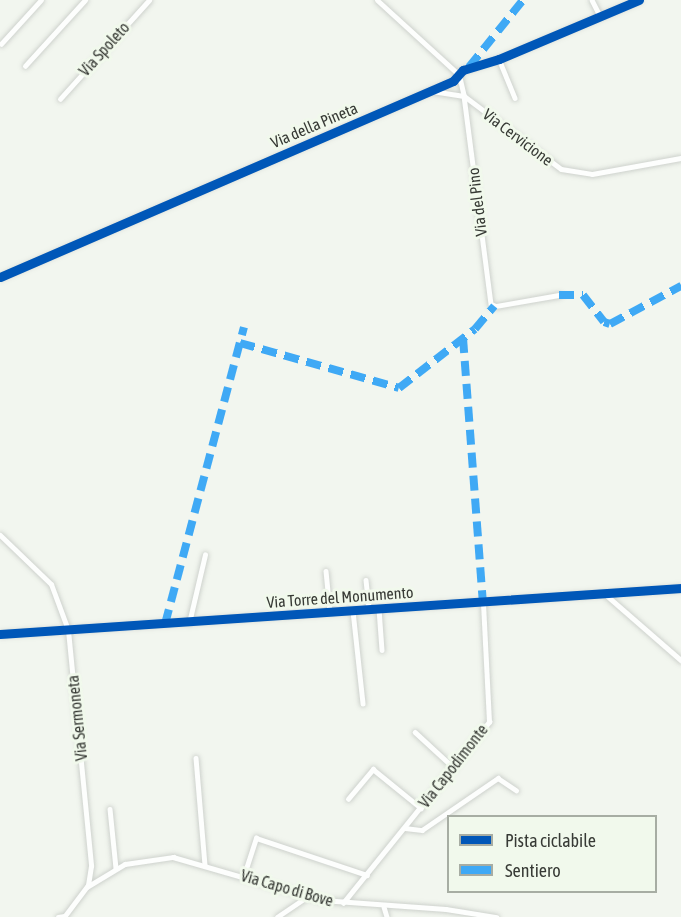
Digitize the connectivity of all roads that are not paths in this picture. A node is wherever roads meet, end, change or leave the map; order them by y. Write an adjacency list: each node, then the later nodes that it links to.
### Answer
1 (41, 0): 8 (street)
2 (85, 0): 10 (street)
3 (149, 0): 15 (street, Via Spoleto)
4 (377, 0): 11 (street)
5 (592, 0): 7 (street)
6 (639, 0): 7 (street, Via della Pineta)
7 (600, 16): 9 (street, Via della Pineta)
8 (1, 44)
9 (499, 59): 11 (street, Via della Pineta); 14 (street)
10 (25, 66)
11 (459, 75): 12 (street, Via della Pineta); 13 (street)
12 (426, 91): 13 (street); 17 (street, Via della Pineta)
13 (464, 96): 16 (street, Via Cervicione); 18 (street, Via del Pino)
14 (515, 98)
15 (60, 99)
16 (681, 158)
17 (0, 277)
18 (559, 295)
19 (0, 535): 31 (street, Via Sermoneta)
20 (205, 555): 30 (street)
21 (326, 571): 29 (street)
22 (366, 580): 28 (street)
23 (681, 588): 24 (street, Via Torre del Monumento)
24 (605, 594): 25 (street, Via Torre del Monumento); 34 (street)
25 (483, 603): 26 (street, Via Torre del Monumento); 38 (street, Via Capodimonte)
26 (378, 609): 28 (street, Via Torre del Monumento); 33 (street)
27 (353, 610): 28 (street, Via Torre del Monumento); 29 (street, Via Torre del Monumento); 35 (street)
28 (369, 610)
29 (330, 612): 30 (street, Via Torre del Monumento)
30 (189, 623): 31 (street, Via Torre del Monumento)
31 (68, 630): 32 (street, Via Torre del Monumento); 48 (street, Via Sermoneta)
32 (0, 634)
33 (382, 650)
34 (681, 660)
35 (363, 703)
36 (415, 732): 38 (street)
37 (195, 758): 44 (street)
38 (453, 767): 41 (street, Via Capodimonte)
39 (516, 790): 43 (street)
40 (348, 800): 41 (street)
41 (421, 808): 43 (street, Via Capodimonte)
42 (110, 809): 45 (street)
43 (405, 828): 47 (street, Via Capodimonte)
44 (205, 866): 45 (street, Via Capo di Bove); 46 (street, Via Capo di Bove)
45 (116, 868): 48 (street, Via Capo di Bove)
46 (244, 875): 47 (street); 49 (street, Via Capo di Bove)
47 (367, 875): 50 (street, Via Capodimonte)
48 (86, 887): 52 (street, Via Sermoneta)
49 (308, 896): 50 (street, Via Capo di Bove); 53 (street)
50 (343, 903): 51 (street, Via Capo di Bove)
51 (384, 907): 54 (street); 55 (street, Via Capo di Bove)
52 (62, 917)
53 (277, 917)
54 (387, 917)
55 (496, 917)

